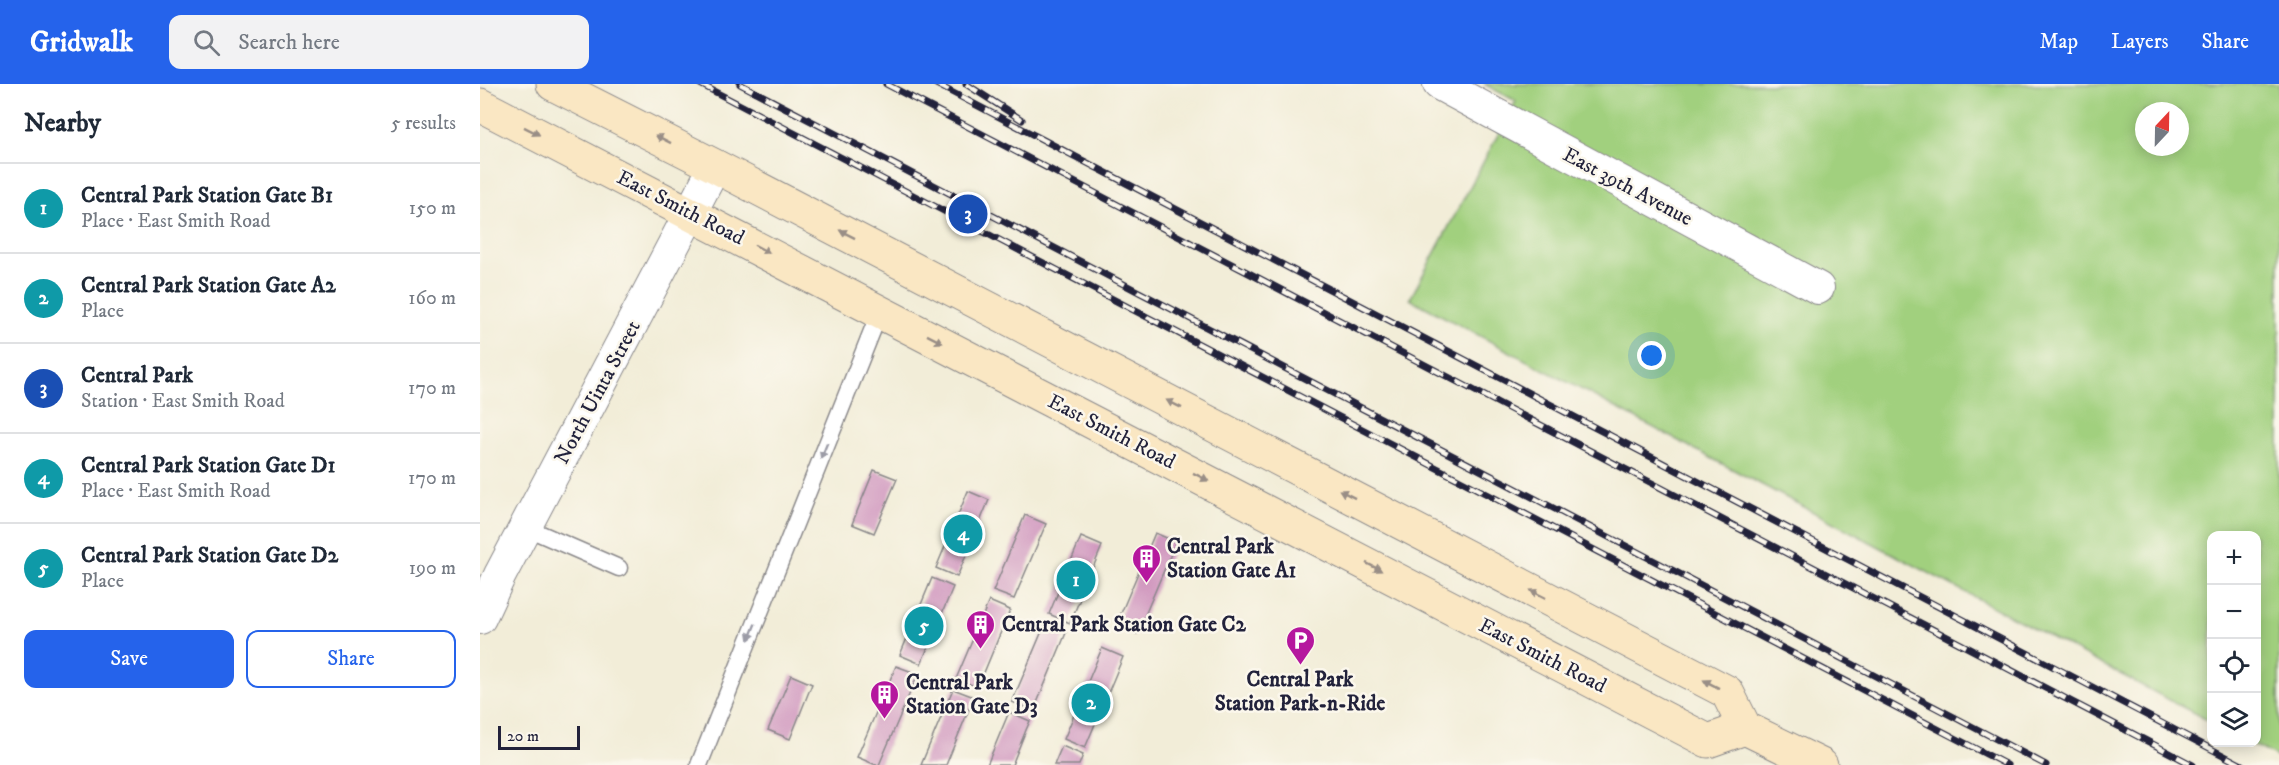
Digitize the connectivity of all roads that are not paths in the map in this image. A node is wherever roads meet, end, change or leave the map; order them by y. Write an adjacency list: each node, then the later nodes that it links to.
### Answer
1 (553, 84): 4 (street, one-way to 1)
2 (1439, 84): 6 (street, East 39th Avenue)
3 (480, 105): 5 (street, East Smith Road, one-way to 5)
4 (715, 166): 5 (street, North Uinta Street); 11 (street, one-way to 4)
5 (691, 212): 7 (street, East Smith Road, one-way to 7); 8 (street, North Uinta Street)
6 (1818, 288)
7 (880, 311): 11 (street, East Smith Road, one-way to 11); 12 (lane, one-way to 12)
8 (525, 527): 9 (lane); 10 (street, North Uinta Street)
9 (619, 568)
10 (480, 618)
11 (1745, 728): 13 (street)
12 (699, 765)
13 (1821, 765)

